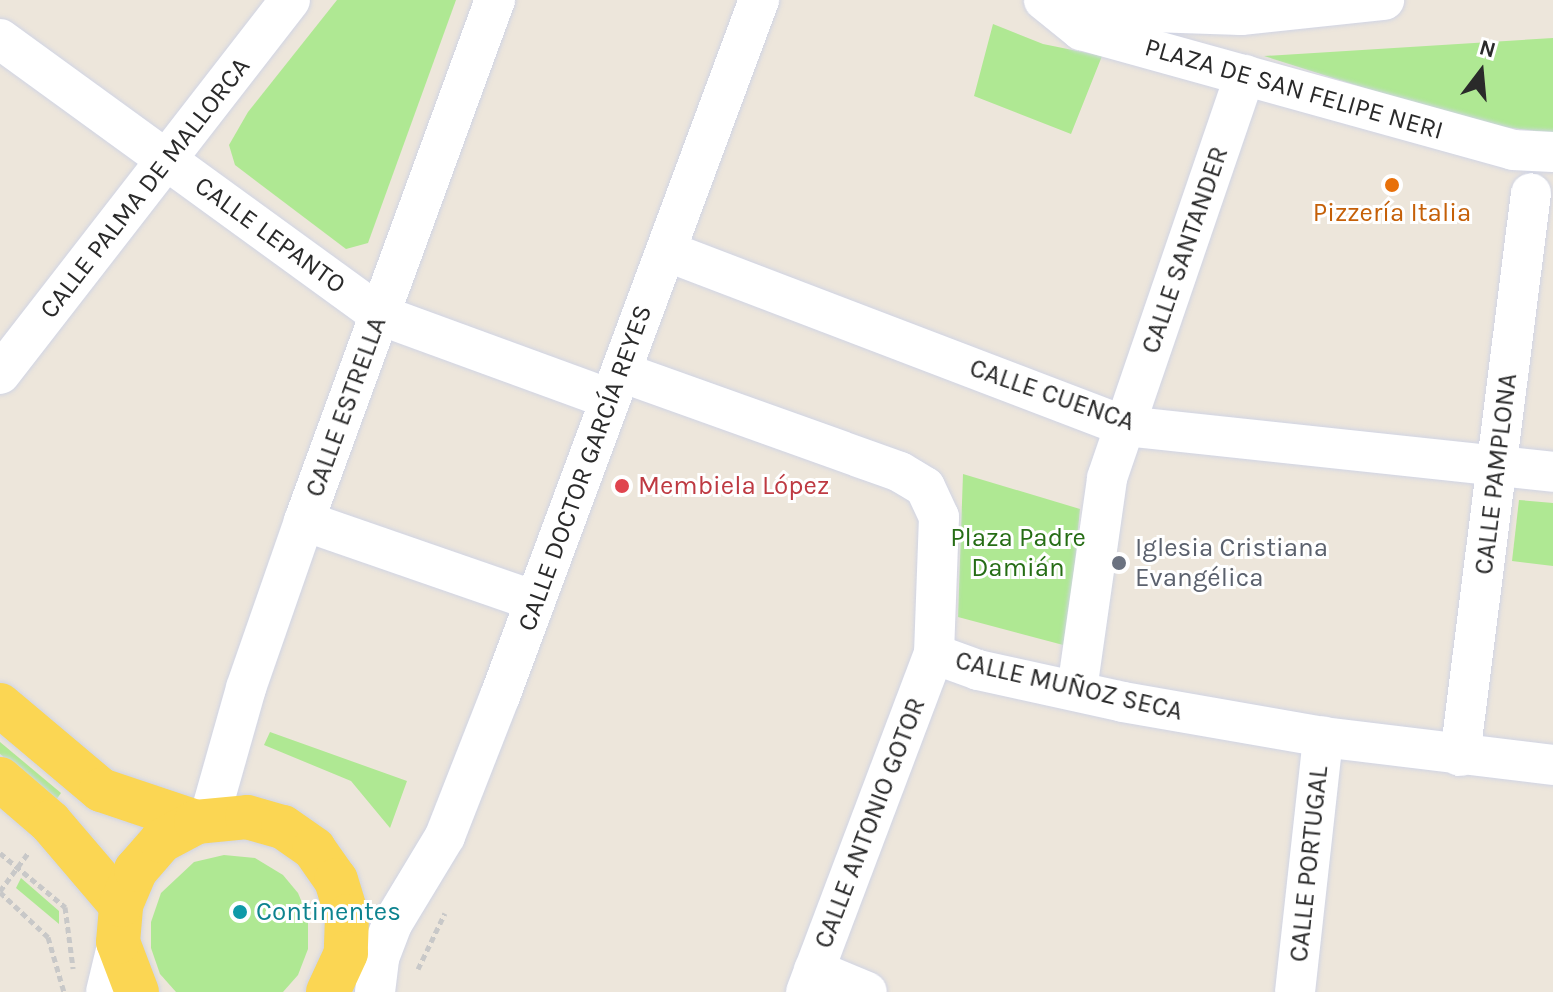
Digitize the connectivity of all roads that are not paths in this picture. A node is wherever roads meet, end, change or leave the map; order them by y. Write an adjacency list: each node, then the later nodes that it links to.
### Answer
1 (290, 0): 10 (street, CALLE PALMA DE MALLORCA)
2 (495, 0): 13 (street, CALLE ESTRELLA)
3 (1044, 0): 8 (street, PLAZA DE SAN FELIPE NERI)
4 (1075, 0): 5 (street)
5 (1384, 0)
6 (759, 1): 12 (street, CALLE DOCTOR GARCÍA REYES)
7 (0, 39): 10 (street, CALLE LEPANTO)
8 (1245, 75): 9 (street, PLAZA DE SAN FELIPE NERI); 16 (street, CALLE SANTANDER)
9 (1553, 152)
10 (168, 160): 13 (street, CALLE LEPANTO); 14 (street, CALLE PALMA DE MALLORCA)
11 (1531, 193): 17 (street, CALLE PAMPLONA)
12 (666, 251): 15 (street, CALLE DOCTOR GARCÍA REYES); 16 (street, CALLE CUENCA)
13 (380, 315): 15 (street, CALLE LEPANTO); 19 (street, CALLE ESTRELLA)
14 (0, 374)
15 (616, 386): 20 (street, CALLE DOCTOR GARCÍA REYES); 21 (street, CALLE MUÑOZ SECA)
16 (1125, 426): 17 (street, CALLE CUENCA); 22 (street, CALLE SANTANDER)
17 (1498, 467): 18 (street, CALLE CUENCA); 25 (street, CALLE PAMPLONA)
18 (1553, 472)
19 (304, 521): 20 (street); 28 (street, CALLE ESTRELLA)
20 (535, 601): 30 (street, CALLE DOCTOR GARCÍA REYES)
21 (934, 654): 22 (street, CALLE MUÑOZ SECA); 31 (street, CALLE ANTONIO GOTOR)
22 (1077, 690): 24 (street, CALLE MUÑOZ SECA)
23 (0, 705): 28 (main road)
24 (1323, 737): 25 (street, CALLE MUÑOZ SECA); 35 (street, CALLE PORTUGAL)
25 (1460, 756): 26 (street, CALLE MUÑOZ SECA)
26 (1553, 765)
27 (0, 779): 29 (main road)
28 (202, 821): 29 (main road); 30 (main road)
29 (120, 924): 32 (street); 33 (main road)
30 (351, 979)
31 (810, 981): 34 (street)
32 (90, 984)
33 (137, 992)
34 (867, 992)
35 (1295, 992)

